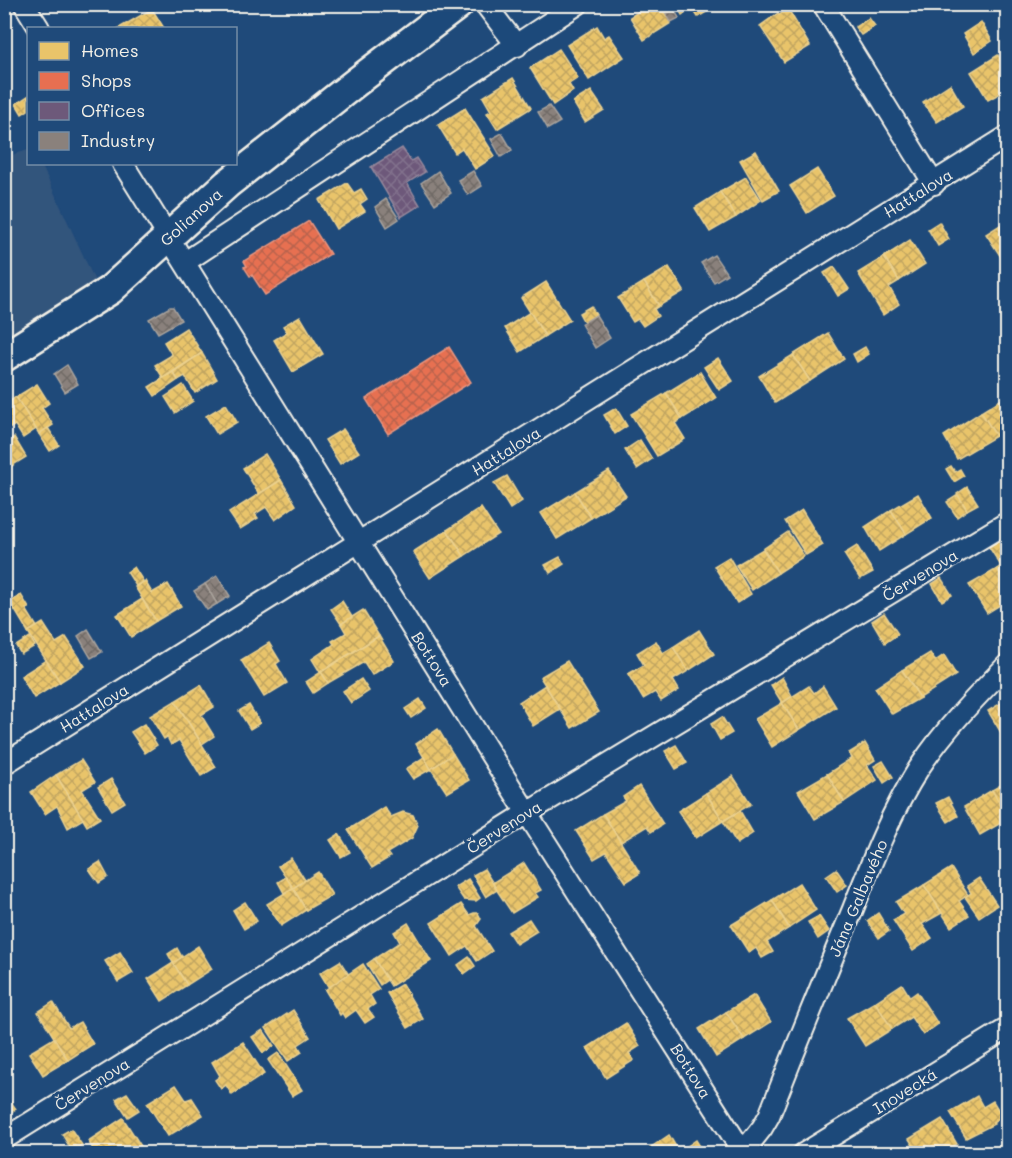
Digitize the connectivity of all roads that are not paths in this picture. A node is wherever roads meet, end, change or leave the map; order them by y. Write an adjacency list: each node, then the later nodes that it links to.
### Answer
1 (24, 4): 6 (street)
2 (459, 4): 11 (street, Golianova)
3 (485, 4): 7 (street)
4 (578, 4): 7 (street, Golianova)
5 (823, 4): 10 (street)
6 (38, 27)
7 (517, 46): 12 (street, Golianova)
8 (1008, 136): 10 (street, Hattalova)
9 (124, 165): 11 (street, Bottova)
10 (934, 184): 15 (street, Hattalova)
11 (169, 237): 12 (street, Bottova); 13 (street, Golianova)
12 (185, 262): 15 (street, Bottova)
13 (4, 357)
14 (1008, 522): 18 (street, Červenova)
15 (359, 542): 17 (street, Hattalova); 18 (street, Bottova)
16 (1008, 664): 21 (street, Jána Galbavého)
17 (4, 764)
18 (527, 813): 20 (street, Červenova); 21 (street, Bottova)
19 (1008, 1028): 22 (street, Inovecká)
20 (4, 1138)
21 (743, 1153)
22 (803, 1154)

